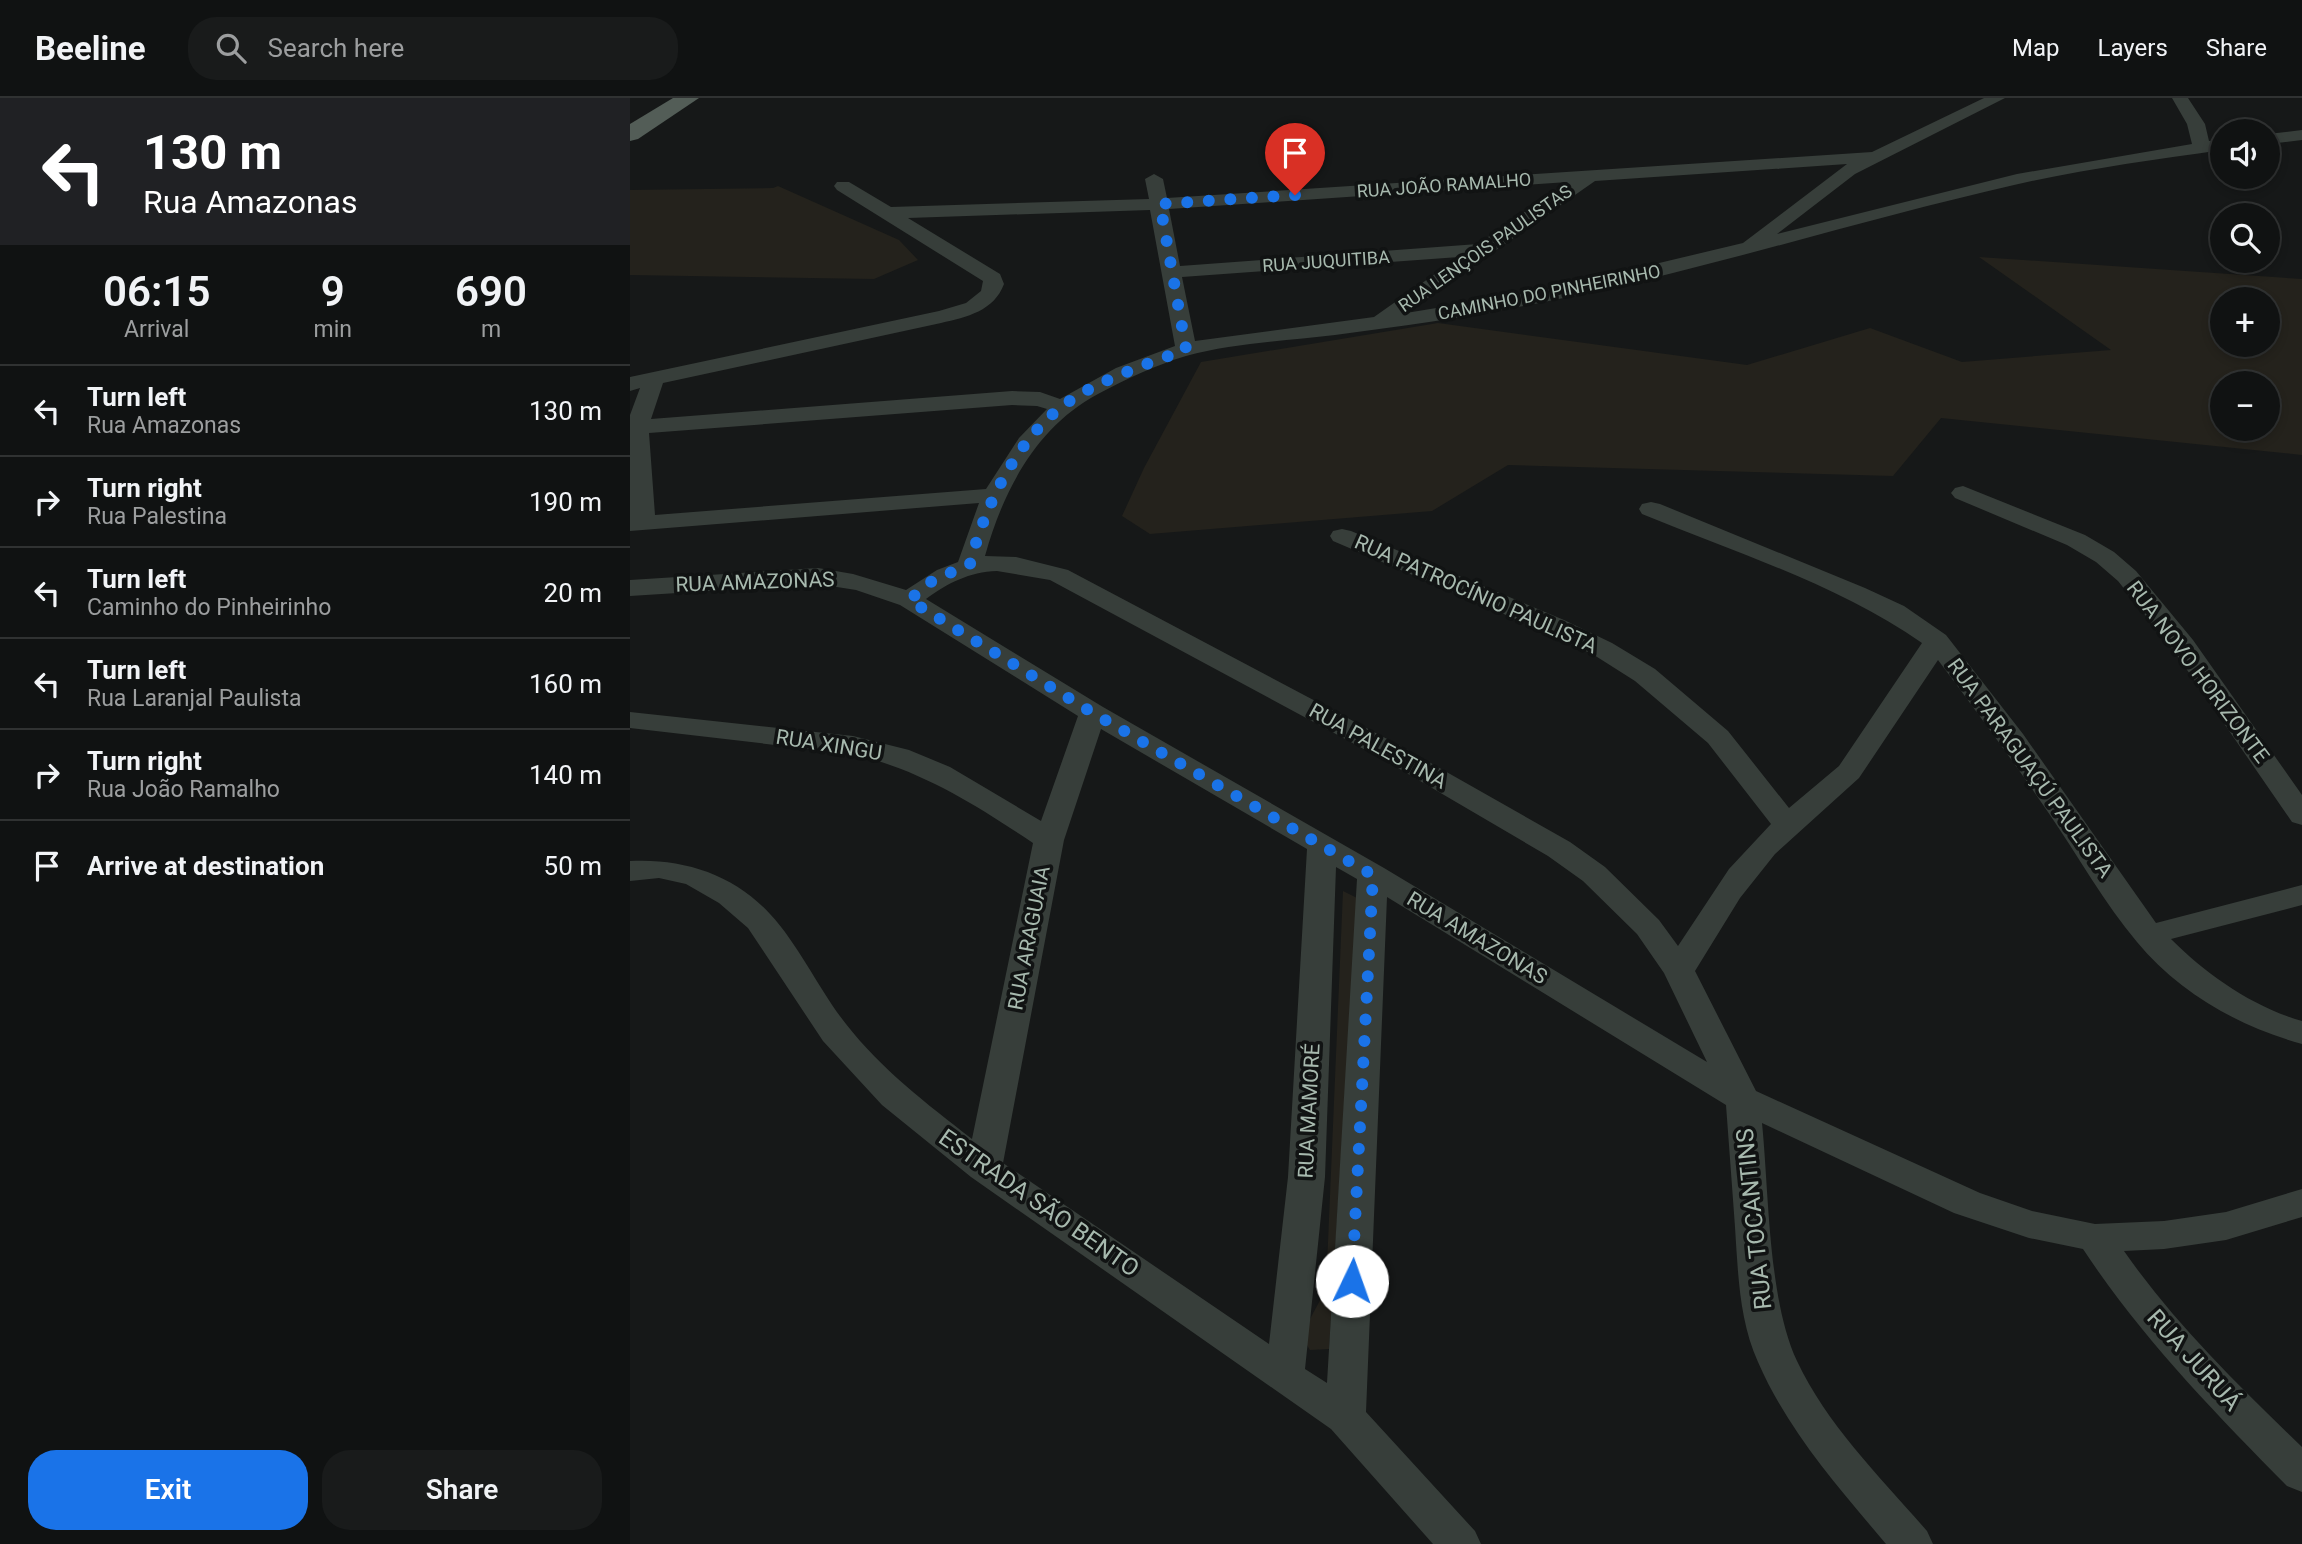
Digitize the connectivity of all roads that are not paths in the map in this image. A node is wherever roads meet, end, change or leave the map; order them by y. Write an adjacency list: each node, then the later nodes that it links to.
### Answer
1 (688, 98): 4 (main road)
2 (1997, 98): 9 (street)
3 (2180, 98): 7 (street)
4 (630, 134)
5 (2302, 135): 6 (street)
6 (2280, 138)
7 (2210, 143)
8 (2210, 147): 15 (street, CAMINHO DO PINHEIRINHO)
9 (1872, 157): 10 (street, RUA JOÃO RAMALHO); 15 (street)
10 (1592, 175): 13 (street, RUA JOÃO RAMALHO); 16 (street, RUA LENÇOIS PAULISTAS)
11 (1154, 179): 13 (street)
12 (843, 186): 14 (street)
13 (1160, 204): 14 (street, RUA JOÃO RAMALHO); 17 (street)
14 (889, 213): 20 (street)
15 (1746, 249): 18 (street, CAMINHO DO PINHEIRINHO)
16 (1480, 250): 17 (street, RUA JUQUITIBA); 18 (street, RUA LENÇOIS PAULISTAS)
17 (1173, 272): 19 (street)
18 (1379, 323): 19 (street, CAMINHO DO PINHEIRINHO)
19 (1186, 349): 22 (street, CAMINHO DO PINHEIRINHO)
20 (654, 379): 21 (street); 23 (street)
21 (630, 384)
22 (1061, 407): 23 (street); 25 (street, CAMINHO DO PINHEIRINHO)
23 (637, 427): 27 (street)
24 (1963, 493): 35 (street, RUA NOVO HORIZONTE)
25 (996, 495): 27 (street); 29 (street, CAMINHO DO PINHEIRINHO)
26 (1651, 509): 32 (street, RUA PARAGUAÇÚ PAULISTA)
27 (636, 524)
28 (1342, 536): 36 (street, RUA PATROCÍNIO PAULISTA)
29 (970, 564): 31 (street, RUA PALESTINA); 43 (street, RUA PALESTINA)
30 (630, 588): 31 (street, RUA AMAZONAS)
31 (909, 600): 33 (street, RUA AMAZONAS)
32 (1937, 641): 36 (street); 42 (street, RUA PARAGUAÇÚ PAULISTA)
33 (1093, 713): 37 (street, RUA ARAGUAIA); 38 (street, RUA AMAZONAS)
34 (630, 720): 37 (street, RUA XINGU)
35 (2302, 816)
36 (1788, 826): 43 (street)
37 (1049, 840): 46 (street, RUA ARAGUAIA)
38 (1322, 847): 40 (street, RUA AMAZONAS); 49 (street, RUA MAMORÉ)
39 (630, 871): 46 (street, ESTRADA SÃO BENTO)
40 (1373, 875): 45 (street, RUA AMAZONAS); 50 (street)
41 (2302, 895): 42 (street)
42 (2148, 935): 44 (street, RUA PARAGUAÇÚ PAULISTA)
43 (1679, 971): 45 (street, RUA PALESTINA)
44 (2302, 1033)
45 (1743, 1099): 48 (street, RUA AMAZONAS); 53 (street, RUA TOCANTINS)
46 (984, 1168): 49 (street, ESTRADA SÃO BENTO)
47 (2302, 1203): 48 (street, RUA AMAZONAS)
48 (2095, 1238): 51 (street, RUA JURUÁ)
49 (1285, 1373): 50 (street, ESTRADA SÃO BENTO)
50 (1345, 1416): 52 (street, ESTRADA SÃO BENTO)
51 (2302, 1474)
52 (1460, 1544)
53 (1912, 1544)

